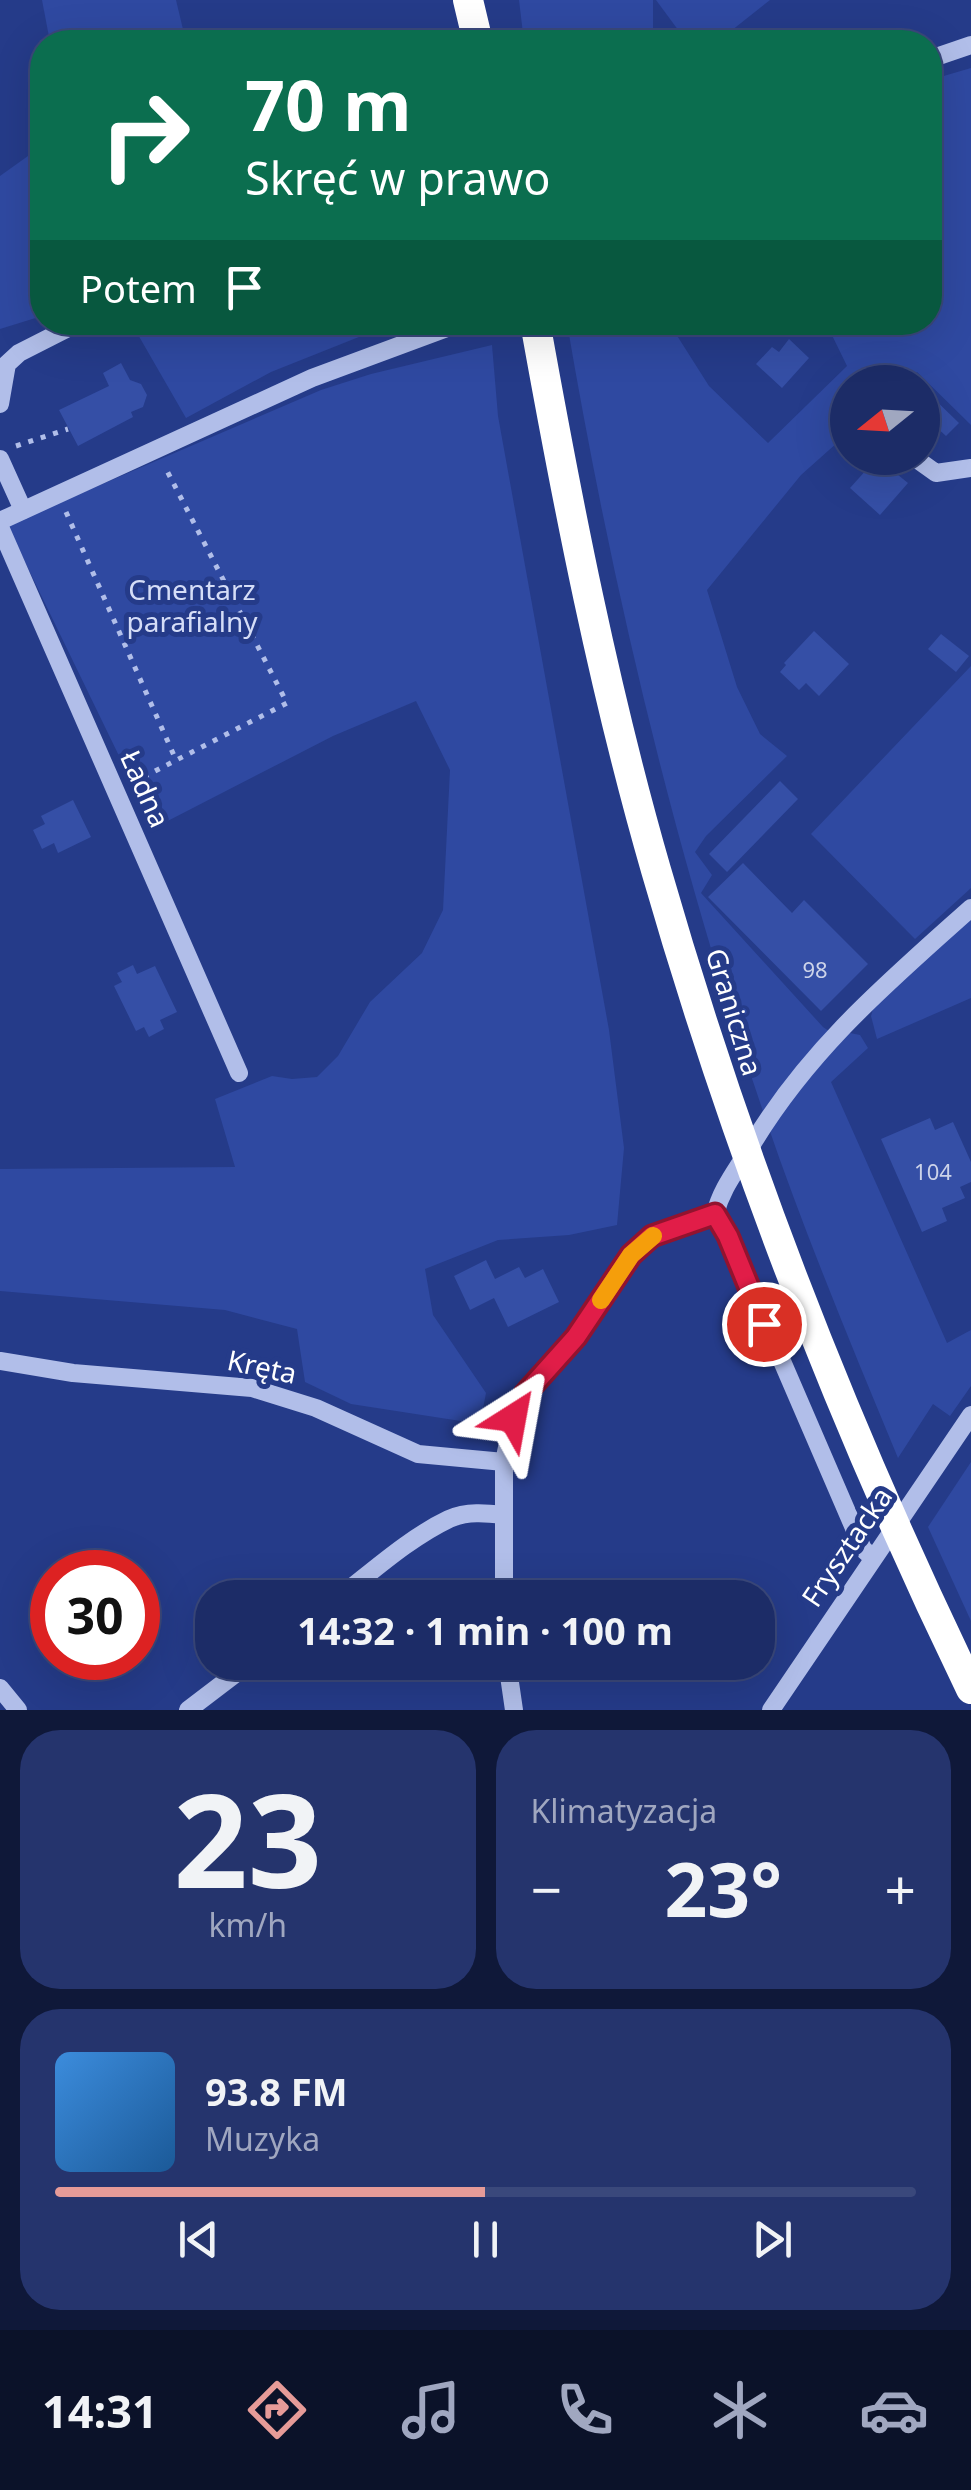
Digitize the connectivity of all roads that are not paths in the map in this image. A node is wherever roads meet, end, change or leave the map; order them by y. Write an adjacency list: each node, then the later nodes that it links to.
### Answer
1 (971, 45): 2 (street)
2 (942, 55)
3 (55, 335): 6 (street)
4 (428, 335): 10 (street, Ładna)
5 (537, 335): 25 (highway, Graniczna)
6 (0, 404)
7 (0, 459): 10 (street)
8 (971, 468): 9 (street)
9 (940, 472)
10 (23, 510): 11 (street, Ładna)
11 (0, 524): 13 (street, Ładna)
12 (971, 908): 14 (street)
13 (239, 1073)
14 (715, 1214): 17 (street); 19 (street)
15 (0, 1361): 17 (street, Kręta)
16 (971, 1415): 19 (street, Frysztacka)
17 (504, 1462): 18 (street)
18 (504, 1515): 20 (street); 21 (street)
19 (873, 1558): 29 (street, Frysztacka)
20 (362, 1580)
21 (504, 1580)
22 (227, 1680): 27 (street)
23 (510, 1680): 28 (street)
24 (0, 1688): 26 (street)
25 (971, 1689)
26 (18, 1710)
27 (188, 1710)
28 (514, 1710)
29 (771, 1710)

